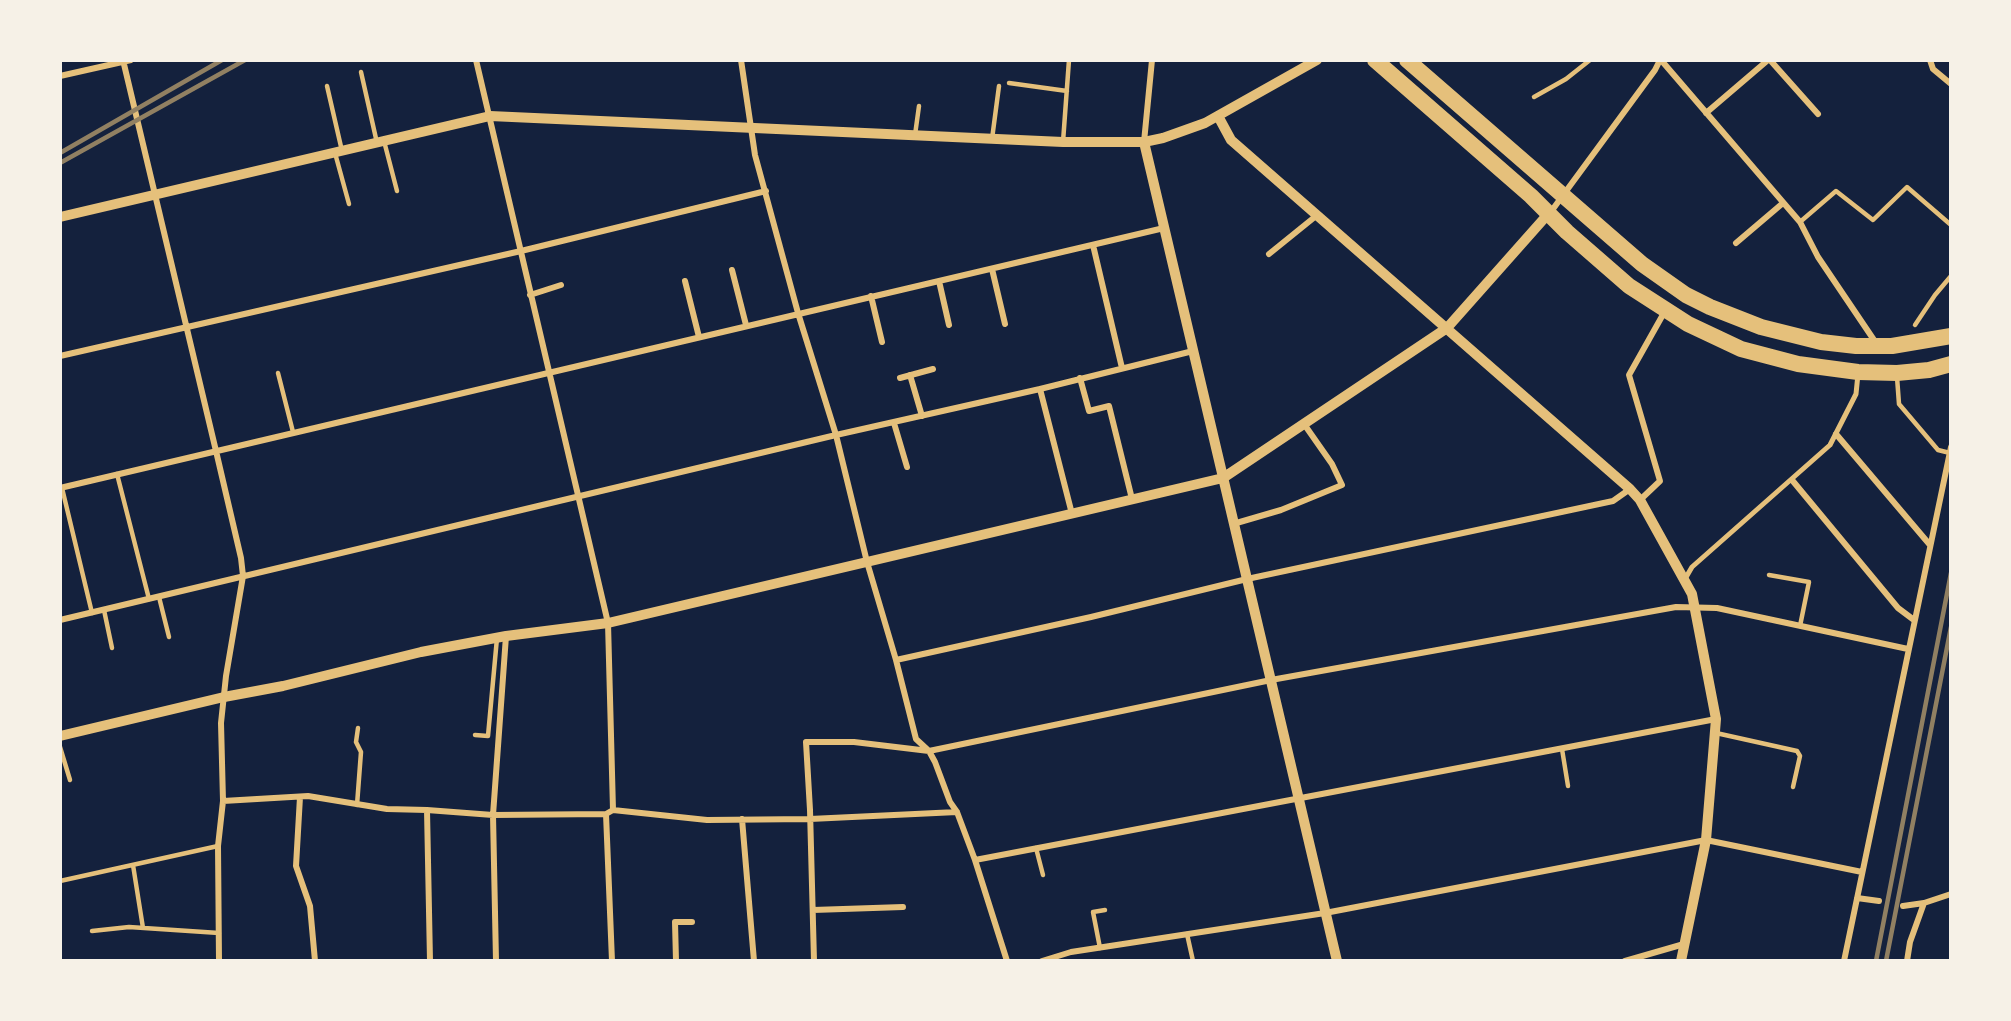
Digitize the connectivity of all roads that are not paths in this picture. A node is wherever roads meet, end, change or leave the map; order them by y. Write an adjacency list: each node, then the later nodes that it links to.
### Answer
1 (131, 60): 13 (street)
2 (476, 60): 25 (street)
3 (741, 60): 27 (street)
4 (1069, 60): 20 (lane)
5 (1152, 60): 32 (street)
6 (1317, 60): 26 (street)
7 (1375, 60): 40 (highway)
8 (1407, 60): 37 (highway)
9 (1590, 60): 21 (lane)
10 (1660, 60): 23 (street); 37 (street)
11 (1769, 60): 23 (street); 24 (street)
12 (1930, 60): 17 (street)
13 (123, 61): 15 (street); 36 (street)
14 (361, 72): 30 (lane)
15 (60, 76)
16 (1009, 83): 20 (lane)
17 (1951, 84)
18 (327, 86): 33 (lane)
19 (999, 86): 29 (lane)
20 (1067, 91): 31 (lane)
21 (1534, 97)
22 (919, 106): 28 (lane)
23 (1706, 113): 38 (street)
24 (1818, 114)
25 (490, 116): 27 (street); 30 (street); 48 (street)
26 (1218, 116): 32 (street); 41 (street)
27 (751, 128): 28 (street); 35 (street)
28 (915, 135): 29 (street)
29 (992, 139): 31 (street)
30 (381, 142): 33 (street); 34 (lane)
31 (1063, 142): 32 (street)
32 (1144, 142): 45 (street)
33 (339, 152): 36 (street); 39 (lane)
34 (397, 191)
35 (766, 191): 48 (street); 59 (street)
36 (155, 195): 42 (street); 63 (street)
37 (1564, 195): 40 (street); 69 (highway)
38 (1783, 203): 43 (street); 46 (street)
39 (349, 204)
40 (1549, 213): 58 (highway); 65 (street)
41 (1317, 216): 49 (street); 65 (street)
42 (60, 217)
43 (1800, 222): 44 (lane); 69 (street)
44 (1951, 225)
45 (1164, 228): 47 (street); 70 (street)
46 (1736, 243)
47 (1093, 245): 50 (street); 73 (street)
48 (521, 250): 56 (street); 63 (street)
49 (1269, 255)
50 (992, 268): 53 (street); 60 (street)
51 (732, 270): 61 (street)
52 (1951, 276): 62 (lane)
53 (939, 281): 57 (street); 64 (street)
54 (686, 282): 67 (street)
55 (561, 285): 56 (street)
56 (530, 295): 75 (street)
57 (872, 296): 59 (street); 68 (street)
58 (1665, 311): 76 (highway); 99 (street)
59 (798, 313): 61 (street); 88 (street)
60 (1005, 324)
61 (746, 325): 67 (street)
62 (1915, 325)
63 (185, 326): 71 (street); 90 (street)
64 (949, 326)
65 (1447, 328): 85 (street); 96 (street)
66 (1951, 336): 69 (highway)
67 (699, 337): 75 (street)
68 (882, 342)
69 (1878, 346)
70 (1193, 351): 73 (street); 93 (street)
71 (60, 356)
72 (1951, 364): 77 (highway)
73 (1122, 368): 81 (street)
74 (933, 369): 79 (street)
75 (550, 372): 86 (street); 97 (street)
76 (1858, 372): 77 (highway); 87 (street)
77 (1897, 373): 89 (lane)
78 (278, 374): 86 (lane)
79 (910, 375): 80 (street); 83 (street)
80 (900, 378)
81 (1080, 378): 82 (street); 98 (street)
82 (1040, 389): 83 (street); 100 (street)
83 (922, 416): 84 (street)
84 (894, 423): 88 (street); 91 (street)
85 (1304, 424): 93 (street); 101 (street)
86 (293, 432): 90 (street)
87 (1836, 434): 94 (street); 102 (street)
88 (837, 435): 97 (street); 103 (street)
89 (1950, 450): 102 (street)
90 (216, 451): 92 (street); 105 (street)
91 (907, 467)
92 (117, 474): 95 (street); 109 (lane)
93 (1223, 478): 98 (street); 101 (street)
94 (1792, 480): 107 (street); 114 (street)
95 (61, 488): 112 (lane)
96 (1630, 489): 99 (street); 106 (street)
97 (579, 497): 105 (street); 115 (street)
98 (1132, 498): 100 (street)
99 (1640, 500): 107 (street)
100 (1072, 514): 103 (street)
101 (1233, 524): 106 (street)
102 (1930, 545): 114 (street)
103 (867, 562): 115 (street); 121 (street)
104 (1770, 575): 116 (lane)
105 (243, 576): 108 (street); 123 (street)
106 (1247, 579): 121 (street); 122 (street)
107 (1684, 580): 110 (street)
108 (159, 597): 109 (street); 117 (lane)
109 (149, 599): 111 (street)
110 (1695, 607): 116 (street); 122 (street); 124 (street)
111 (104, 610): 112 (street); 119 (lane)
112 (92, 613): 113 (street)
113 (60, 620)
114 (1914, 620): 120 (street)
115 (608, 623): 118 (street); 140 (street)
116 (1800, 626): 120 (street)
117 (169, 637)
118 (501, 637): 123 (street); 127 (lane); 143 (street)
119 (112, 648)
120 (1908, 649): 151 (street)
121 (896, 660): 131 (street)
122 (1271, 680): 131 (street); 136 (street)
123 (224, 697): 128 (street); 137 (street)
124 (1716, 719): 126 (street); 130 (street)
125 (357, 728): 138 (lane)
126 (1715, 732): 134 (lane); 146 (street)
127 (476, 735)
128 (60, 736)
129 (60, 747): 132 (lane)
130 (1562, 748): 133 (lane); 136 (street)
131 (929, 751): 141 (street); 145 (street)
132 (70, 780)
133 (1568, 786)
134 (1793, 787)
135 (300, 797): 137 (street); 138 (street); 171 (street)
136 (1299, 798): 148 (street); 162 (street)
137 (223, 801): 147 (street)
138 (357, 806): 139 (street)
139 (427, 810): 143 (street); 172 (street)
140 (613, 810): 142 (street); 144 (street)
141 (957, 812): 145 (street); 149 (street)
142 (606, 814): 143 (street); 174 (street)
143 (494, 815): 173 (street)
144 (742, 819): 145 (street); 176 (street)
145 (810, 819): 160 (street)
146 (1706, 840): 151 (street); 162 (street); 168 (street)
147 (218, 846): 150 (lane); 166 (street)
148 (1036, 848): 149 (street); 152 (lane)
149 (975, 860): 178 (street)
150 (133, 865): 153 (lane); 164 (lane)
151 (1862, 872): 155 (street)
152 (1043, 875)
153 (60, 881)
154 (1951, 894): 157 (street)
155 (1857, 898): 156 (street); 184 (street)
156 (1879, 901)
157 (1924, 903): 158 (street); 185 (street)
158 (1903, 906)
159 (903, 907): 160 (street)
160 (813, 910): 177 (street)
161 (1105, 910): 169 (lane)
162 (1325, 913): 167 (street); 181 (street)
163 (692, 922): 175 (street)
164 (143, 928): 165 (lane); 166 (lane)
165 (92, 931)
166 (219, 933): 170 (street)
167 (1187, 934): 169 (street); 180 (lane)
168 (1684, 944): 182 (street); 183 (street)
169 (1100, 948): 179 (street)
170 (219, 961)
171 (315, 961)
172 (430, 961)
173 (496, 961)
174 (612, 961)
175 (676, 961)
176 (754, 961)
177 (814, 961)
178 (1007, 961)
179 (1042, 961)
180 (1192, 961)
181 (1337, 961)
182 (1625, 961)
183 (1681, 961)
184 (1844, 961)
185 (1906, 961)

